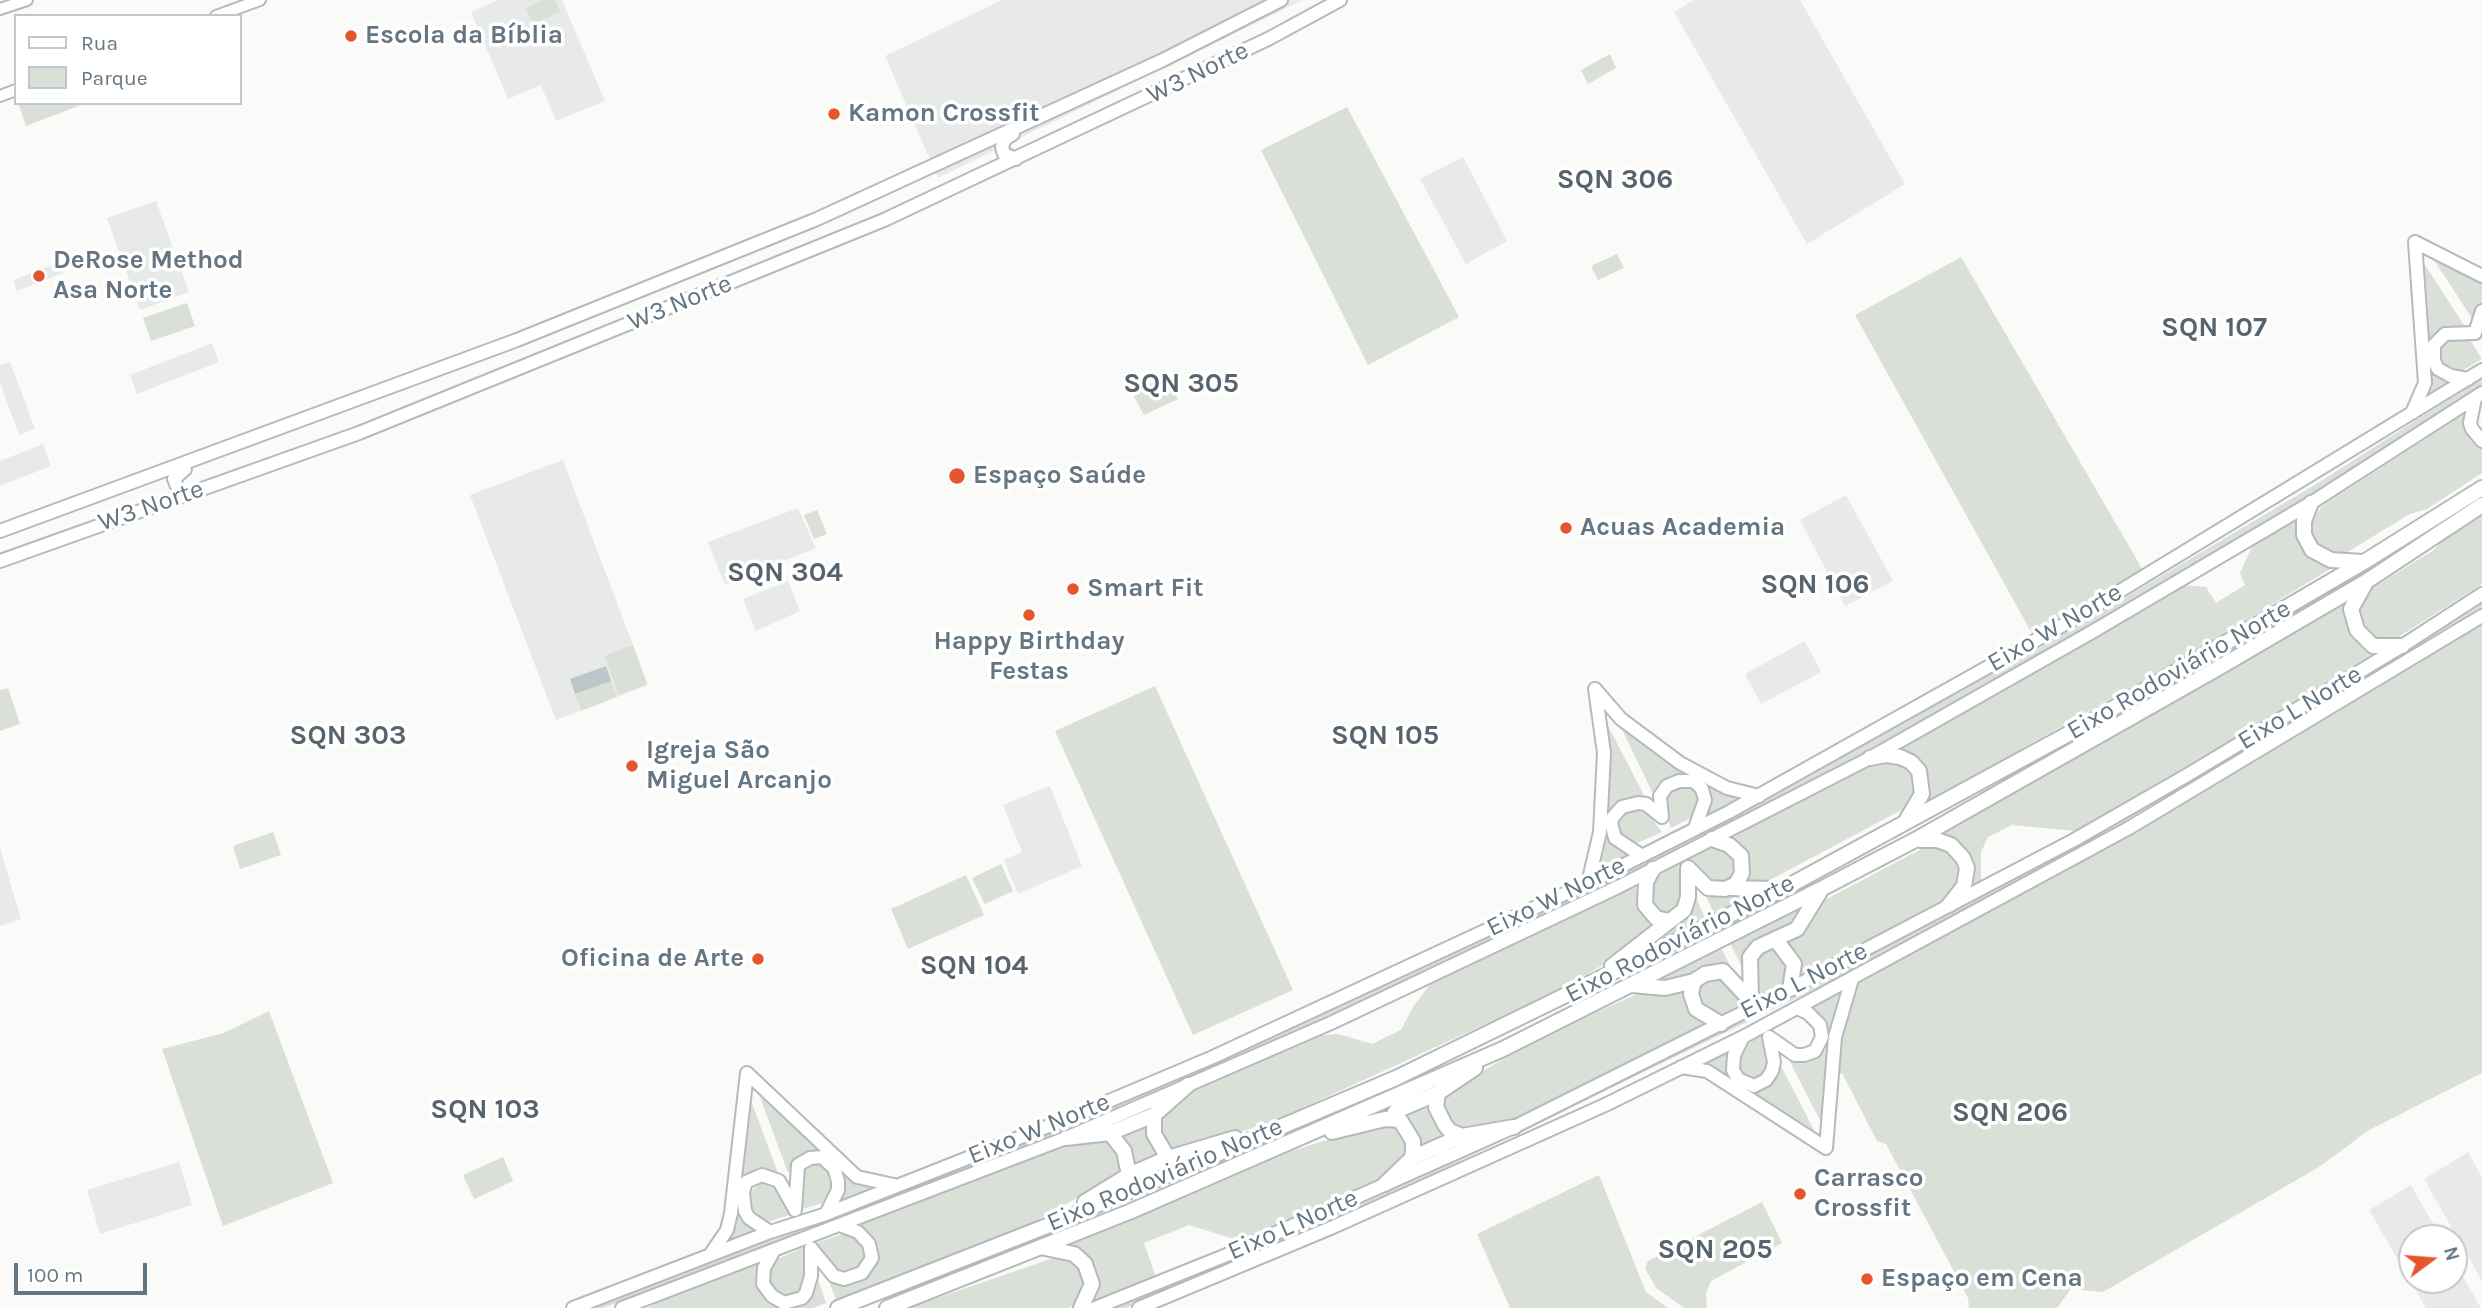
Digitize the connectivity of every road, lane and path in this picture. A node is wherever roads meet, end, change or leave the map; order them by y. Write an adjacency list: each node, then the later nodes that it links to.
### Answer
1 (27, 0): 5 (main road)
2 (260, 0): 6 (main road)
3 (1281, 0): 7 (main road, W3 Norte)
4 (1340, 0): 8 (main road, W3 Norte)
5 (0, 9)
6 (222, 14)
7 (1037, 119): 8 (main road); 9 (main road, W3 Norte)
8 (1016, 159): 11 (main road, W3 Norte)
9 (729, 256): 11 (main road); 18 (main road, W3 Norte)
10 (2482, 276): 16 (main road)
11 (712, 290): 20 (main road, W3 Norte)
12 (2482, 311): 14 (main road)
13 (2482, 370): 14 (main road, Eixo W Norte)
14 (2468, 379): 16 (main road, Eixo W Norte)
15 (2478, 396): 17 (main road); 21 (main road, Eixo W Norte)
16 (2412, 414): 31 (main road, Eixo W Norte)
17 (2482, 441)
18 (210, 456): 20 (main road); 23 (main road, W3 Norte)
19 (2482, 488): 25 (highway, Eixo Rodoviário Norte)
20 (181, 496): 24 (main road, W3 Norte)
21 (2311, 503): 25 (highway); 30 (main road, Eixo W Norte)
22 (2482, 505): 26 (highway, Eixo Rodoviário Norte)
23 (0, 531)
24 (0, 561)
25 (2364, 562): 32 (highway, Eixo Rodoviário Norte)
26 (2367, 581): 29 (highway); 35 (highway, Eixo Rodoviário Norte)
27 (2482, 594): 29 (main road, Eixo L Norte)
28 (2482, 616): 45 (main road, Eixo L Norte)
29 (2402, 646): 42 (main road, Eixo L Norte)
30 (1870, 758): 32 (highway); 34 (main road, Eixo W Norte)
31 (1759, 796): 33 (main road, Eixo W Norte); 38 (main road)
32 (1906, 821): 40 (highway, Eixo Rodoviário Norte)
33 (1695, 828): 36 (main road, Eixo W Norte); 36 (main road)
34 (1712, 839): 37 (main road, Eixo W Norte); 39 (highway)
35 (1915, 840): 41 (highway, Eixo Rodoviário Norte); 42 (highway)
36 (1642, 856): 38 (main road, Eixo W Norte)
37 (1653, 869): 43 (highway); 55 (main road, Eixo W Norte)
38 (1588, 883): 69 (main road, Eixo W Norte)
39 (1731, 888): 40 (highway); 43 (highway)
40 (1783, 888): 47 (highway, Eixo Rodoviário Norte)
41 (1821, 889): 44 (highway); 48 (highway, Eixo Rodoviário Norte)
42 (1949, 905): 49 (main road, Eixo L Norte)
43 (1668, 921): 47 (highway)
44 (1776, 940): 46 (highway); 49 (highway)
45 (1852, 979): 50 (main road, Eixo L Norte); 54 (main road)
46 (1694, 981): 48 (highway); 51 (highway)
47 (1589, 984): 60 (highway, Eixo Rodoviário Norte)
48 (1632, 985): 53 (highway, Eixo Rodoviário Norte)
49 (1790, 989): 51 (main road, Eixo L Norte)
50 (1797, 1008): 52 (main road, Eixo L Norte); 52 (main road)
51 (1721, 1024): 59 (main road, Eixo L Norte)
52 (1743, 1037): 54 (main road, Eixo L Norte)
53 (1503, 1049): 56 (highway); 64 (highway, Eixo Rodoviário Norte)
54 (1678, 1067): 83 (main road, Eixo L Norte)
55 (1188, 1085): 57 (highway); 63 (main road, Eixo W Norte)
56 (1438, 1093): 58 (highway); 62 (highway)
57 (1154, 1115): 61 (highway); 65 (highway)
58 (1392, 1118): 64 (highway); 66 (highway)
59 (1514, 1127): 62 (highway); 68 (main road, Eixo L Norte)
60 (1268, 1132): 65 (highway); 71 (highway, Eixo Rodoviário Norte)
61 (1110, 1133): 63 (highway); 67 (highway)
62 (1462, 1136): 66 (highway)
63 (1066, 1138): 72 (main road, Eixo W Norte)
64 (1294, 1142): 74 (highway, Eixo Rodoviário Norte)
65 (1168, 1158): 67 (highway)
66 (1412, 1158): 68 (highway)
67 (1129, 1175): 71 (highway)
68 (1385, 1184): 82 (main road, Eixo L Norte)
69 (895, 1185): 70 (main road, Eixo W Norte); 76 (main road)
70 (826, 1214): 73 (main road, Eixo W Norte); 73 (main road)
71 (1052, 1224): 79 (highway, Eixo Rodoviário Norte)
72 (842, 1226): 75 (main road, Eixo W Norte); 75 (main road)
73 (770, 1232): 76 (main road, Eixo W Norte)
74 (1044, 1247): 80 (highway, Eixo Rodoviário Norte); 81 (highway)
75 (773, 1252): 78 (main road, Eixo W Norte)
76 (709, 1256): 77 (main road, Eixo W Norte)
77 (573, 1308)
78 (622, 1308)
79 (838, 1308)
80 (887, 1308)
81 (1081, 1308)
82 (1095, 1308)
83 (1139, 1308)

